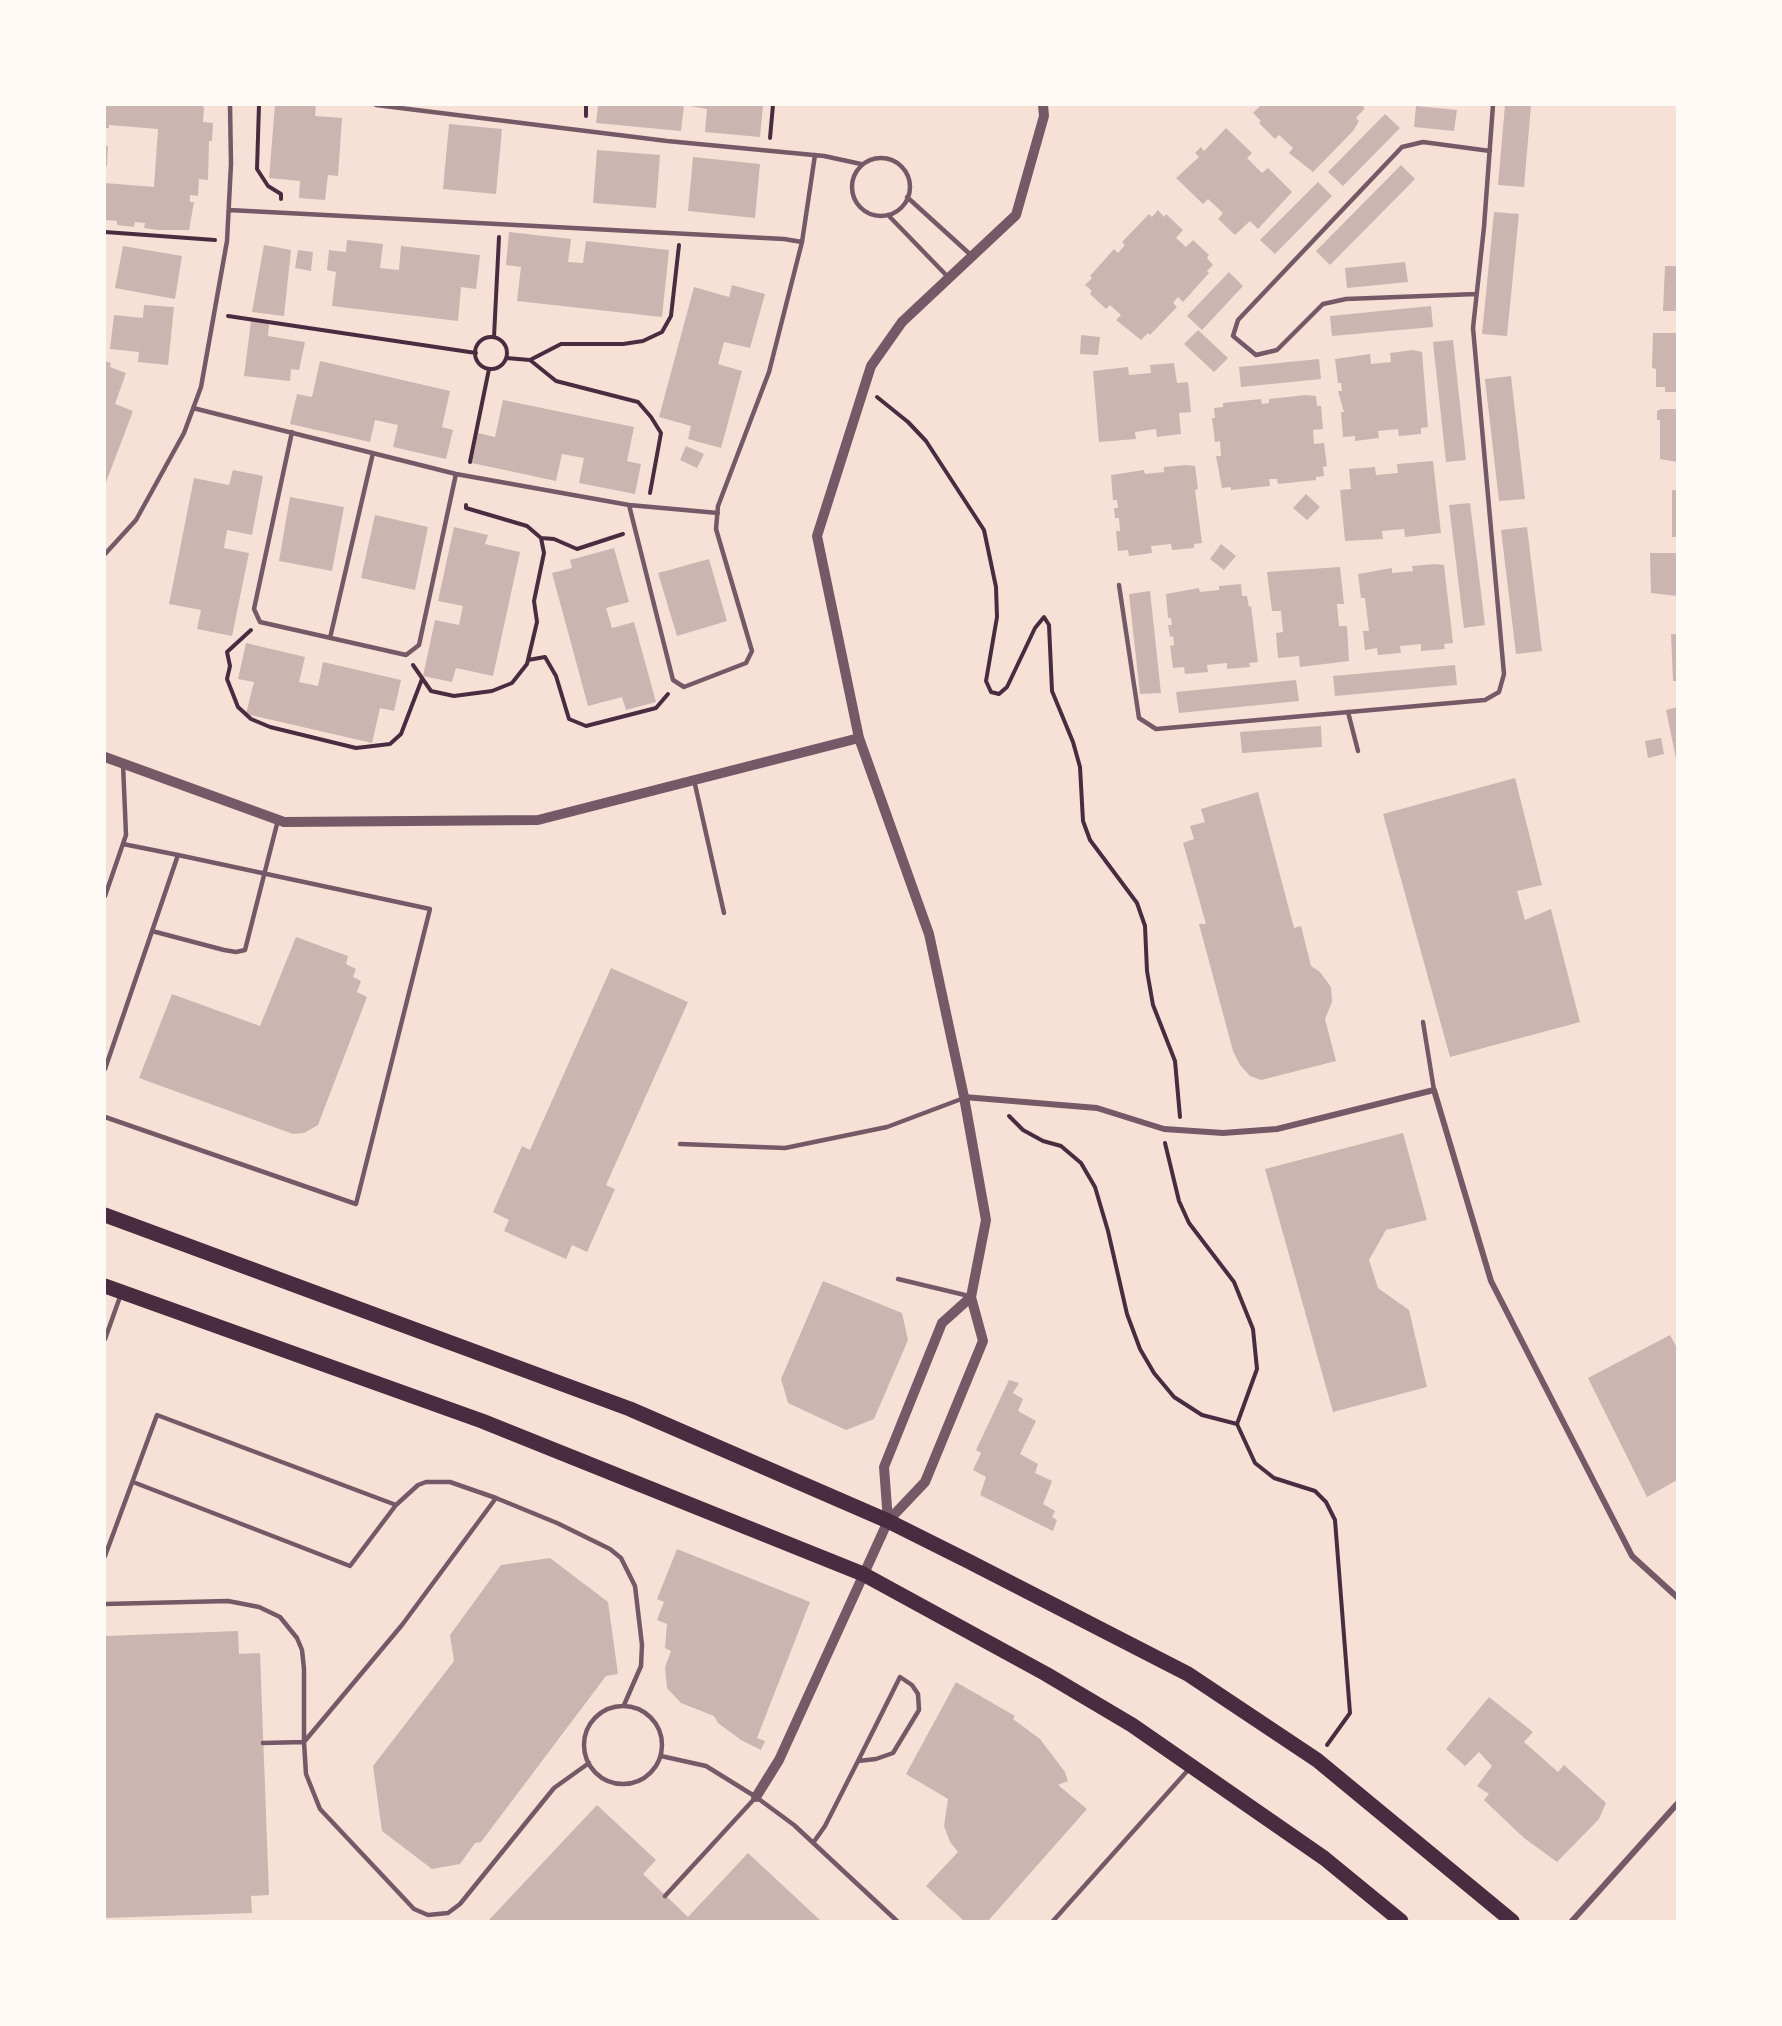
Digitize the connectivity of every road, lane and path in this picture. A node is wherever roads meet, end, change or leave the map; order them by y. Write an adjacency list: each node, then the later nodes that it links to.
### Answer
1 (230, 105): 12 (lane)
2 (259, 105): 13 (path)
3 (376, 105): 7 (lane)
4 (773, 105): 7 (path)
5 (1043, 105): 20 (street)
6 (1493, 105): 8 (lane)
7 (768, 151): 9 (lane)
8 (1490, 152): 22 (lane); 22 (lane)
9 (814, 155): 10 (lane); 19 (lane)
10 (861, 165): 11 (lane); 14 (lane)
11 (908, 197): 14 (lane); 20 (lane)
12 (229, 210): 13 (lane); 18 (lane)
13 (280, 213): 15 (lane)
14 (888, 215): 21 (lane)
15 (500, 224): 17 (lane); 24 (path)
16 (105, 232): 18 (path)
17 (680, 234): 19 (lane); 27 (path)
18 (227, 241): 23 (lane)
19 (802, 242): 37 (lane)
20 (972, 256): 21 (street)
21 (949, 278): 29 (street)
22 (1476, 294): 48 (lane)
23 (216, 314): 25 (path); 30 (lane)
24 (494, 337): 25 (path); 26 (path)
25 (476, 353): 28 (path)
26 (506, 358): 27 (path); 28 (path)
27 (530, 360): 36 (path)
28 (489, 369): 34 (path)
29 (864, 390): 49 (street); 68 (path)
30 (193, 408): 31 (lane); 40 (lane)
31 (292, 432): 32 (lane); 42 (lane)
32 (373, 453): 33 (lane); 43 (lane)
33 (456, 474): 34 (lane); 44 (lane)
34 (467, 476): 35 (lane); 39 (path)
35 (629, 505): 36 (lane); 38 (lane)
36 (647, 507): 37 (lane)
37 (718, 513): 47 (lane)
38 (635, 531): 39 (path); 47 (lane)
39 (541, 538): 45 (path)
40 (105, 554)
41 (1119, 585): 48 (lane)
42 (260, 622): 43 (lane); 46 (path)
43 (330, 638): 44 (lane)
44 (406, 655): 46 (path)
45 (528, 660): 46 (path); 47 (path)
46 (422, 678)
47 (678, 683)
48 (1348, 712): 50 (lane)
49 (859, 738): 53 (street); 64 (street)
50 (1358, 751)
51 (105, 757): 52 (street)
52 (123, 764): 54 (street); 55 (lane)
53 (694, 780): 54 (street); 59 (lane)
54 (278, 820): 57 (lane)
55 (123, 844): 56 (lane); 58 (lane)
56 (178, 855): 57 (lane); 60 (lane)
57 (266, 874): 60 (lane); 66 (lane)
58 (105, 896)
59 (724, 913)
60 (152, 931): 62 (lane)
61 (1423, 1022): 63 (lane)
62 (105, 1069)
63 (1434, 1090): 68 (street); 83 (street)
64 (964, 1097): 65 (street); 69 (lane); 74 (street)
65 (994, 1100): 67 (street); 76 (path)
66 (105, 1117)
67 (1164, 1129): 68 (street); 76 (path)
68 (1180, 1130)
69 (680, 1144)
70 (105, 1215): 80 (main road)
71 (898, 1279): 74 (lane)
72 (105, 1286): 73 (main road)
73 (122, 1292): 75 (lane); 82 (main road)
74 (971, 1297): 80 (street); 80 (street)
75 (105, 1339)
76 (1236, 1424): 89 (path)
77 (133, 1482): 79 (lane); 79 (lane); 81 (lane)
78 (496, 1497): 79 (lane); 85 (lane); 86 (lane)
79 (396, 1505)
80 (888, 1521): 82 (street); 89 (main road)
81 (105, 1556)
82 (863, 1574): 92 (main road); 93 (street)
83 (1677, 1597)
84 (105, 1604): 86 (lane)
85 (624, 1705): 88 (lane); 91 (lane)
86 (304, 1742): 87 (lane); 91 (lane)
87 (263, 1743)
88 (661, 1756): 91 (lane); 93 (lane)
89 (1317, 1760): 100 (main road)
90 (858, 1761): 90 (lane); 95 (lane)
91 (589, 1763)
92 (1192, 1765): 98 (lane); 99 (main road)
93 (756, 1797): 95 (lane); 96 (lane)
94 (1677, 1804): 101 (street)
95 (813, 1843): 97 (lane)
96 (666, 1896)
97 (897, 1921)
98 (1053, 1921)
99 (1401, 1921)
100 (1512, 1921)
101 (1572, 1921)

